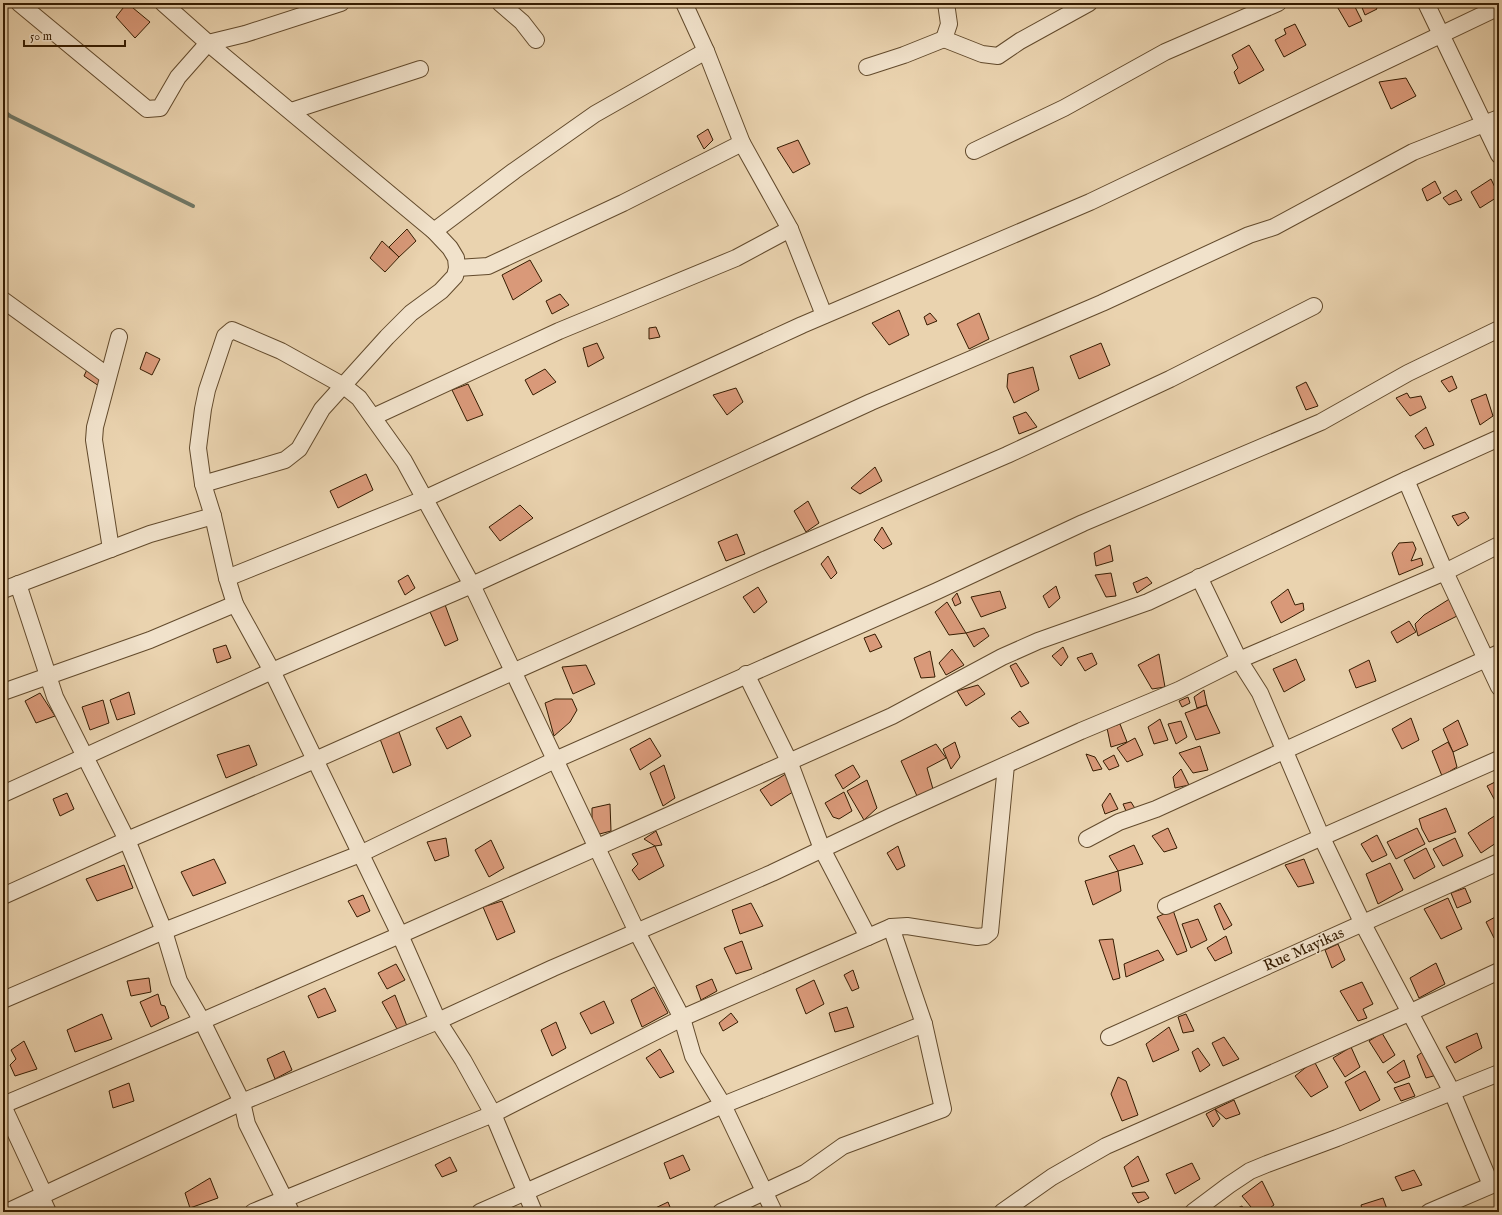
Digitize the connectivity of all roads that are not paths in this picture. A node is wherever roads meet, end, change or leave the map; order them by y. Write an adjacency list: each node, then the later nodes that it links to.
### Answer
1 (19, 3): 14 (street)
2 (163, 3): 14 (street)
3 (341, 3): 14 (street)
4 (500, 3): 13 (street)
5 (684, 3): 15 (street)
6 (946, 3): 12 (street)
7 (1089, 3): 12 (street)
8 (1278, 3): 22 (street)
9 (1426, 3): 11 (street)
10 (1499, 7): 11 (street)
11 (1441, 34): 20 (street); 29 (street)
12 (944, 39): 16 (street)
13 (536, 40)
14 (208, 43): 18 (street)
15 (706, 52): 21 (street); 25 (street)
16 (867, 67)
17 (420, 70): 18 (street)
18 (292, 111): 25 (street)
19 (1499, 118): 20 (street)
20 (1484, 125): 23 (street); 46 (street)
21 (742, 143): 24 (street); 26 (street)
22 (974, 151)
23 (1499, 155)
24 (790, 229): 29 (street); 34 (street)
25 (434, 231): 26 (street)
26 (457, 268): 33 (street)
27 (3, 300): 32 (street)
28 (1314, 306): 52 (street)
29 (824, 315): 38 (street)
30 (1499, 329): 53 (street)
31 (119, 337): 32 (street)
32 (108, 376): 41 (street)
33 (344, 386): 34 (street); 37 (street); 37 (street)
34 (373, 417): 38 (street)
35 (1499, 438): 36 (street)
36 (1406, 480): 42 (street); 43 (street)
37 (203, 484): 39 (street)
38 (424, 499): 44 (street); 46 (street)
39 (213, 516): 41 (street); 44 (street)
40 (1499, 545): 42 (street)
41 (111, 550): 45 (street)
42 (1445, 572): 49 (street); 50 (street)
43 (1199, 577): 50 (street); 62 (street)
44 (227, 578): 48 (street)
45 (18, 584): 47 (street); 54 (street)
46 (472, 585): 51 (street); 52 (street)
47 (3, 590)
48 (235, 604): 51 (street); 54 (street)
49 (1492, 656): 55 (street); 57 (street)
50 (1239, 660): 57 (street); 63 (street)
51 (272, 670): 58 (street); 60 (street)
52 (514, 672): 60 (street); 61 (street)
53 (746, 674): 61 (street); 62 (street)
54 (47, 676): 56 (street); 58 (street)
55 (1499, 687)
56 (3, 692)
57 (1284, 751): 65 (street); 66 (street)
58 (85, 758): 64 (street); 67 (street)
59 (1499, 759): 65 (street)
60 (315, 760): 67 (street); 70 (street)
61 (555, 760): 68 (street); 70 (street)
62 (789, 761): 68 (street); 69 (street)
63 (1006, 765): 69 (street); 75 (street)
64 (3, 794)
65 (1321, 836): 73 (street); 74 (street)
66 (1087, 839)
67 (127, 840): 72 (street); 76 (street)
68 (597, 847): 77 (street); 78 (street)
69 (822, 849): 77 (street); 79 (street)
70 (360, 854): 76 (street); 78 (street)
71 (1499, 862): 74 (street, Rue Mayikas)
72 (3, 896)
73 (1166, 906)
74 (1364, 924): 82 (street); 87 (street, Rue Mayikas)
75 (891, 927): 79 (street); 86 (street)
76 (164, 931): 81 (street); 84 (street)
77 (637, 932): 83 (street); 85 (street)
78 (400, 935): 84 (street); 85 (street)
79 (868, 937): 83 (street)
80 (1499, 971): 82 (street)
81 (3, 1000)
82 (1409, 1013): 89 (street); 106 (street)
83 (682, 1018): 91 (street); 93 (street)
84 (202, 1021): 90 (street); 92 (street)
85 (438, 1021): 90 (street); 93 (street)
86 (924, 1024): 91 (street); 96 (street)
87 (1109, 1038)
88 (1499, 1073): 89 (street)
89 (1452, 1092): 94 (street); 107 (street)
90 (242, 1102): 97 (street); 98 (street)
91 (723, 1105): 95 (street); 96 (street)
92 (3, 1106): 97 (street)
93 (493, 1114): 95 (street); 98 (street)
94 (1495, 1183): 108 (street)
95 (525, 1192): 102 (street); 103 (street)
96 (765, 1192): 104 (street); 105 (street)
97 (44, 1194): 99 (street); 100 (street)
98 (287, 1205): 101 (street)
99 (7, 1212)
100 (48, 1212)
101 (253, 1212)
102 (480, 1212)
103 (534, 1212)
104 (721, 1212)
105 (774, 1212)
106 (1002, 1212)
107 (1193, 1212)
108 (1429, 1212)

